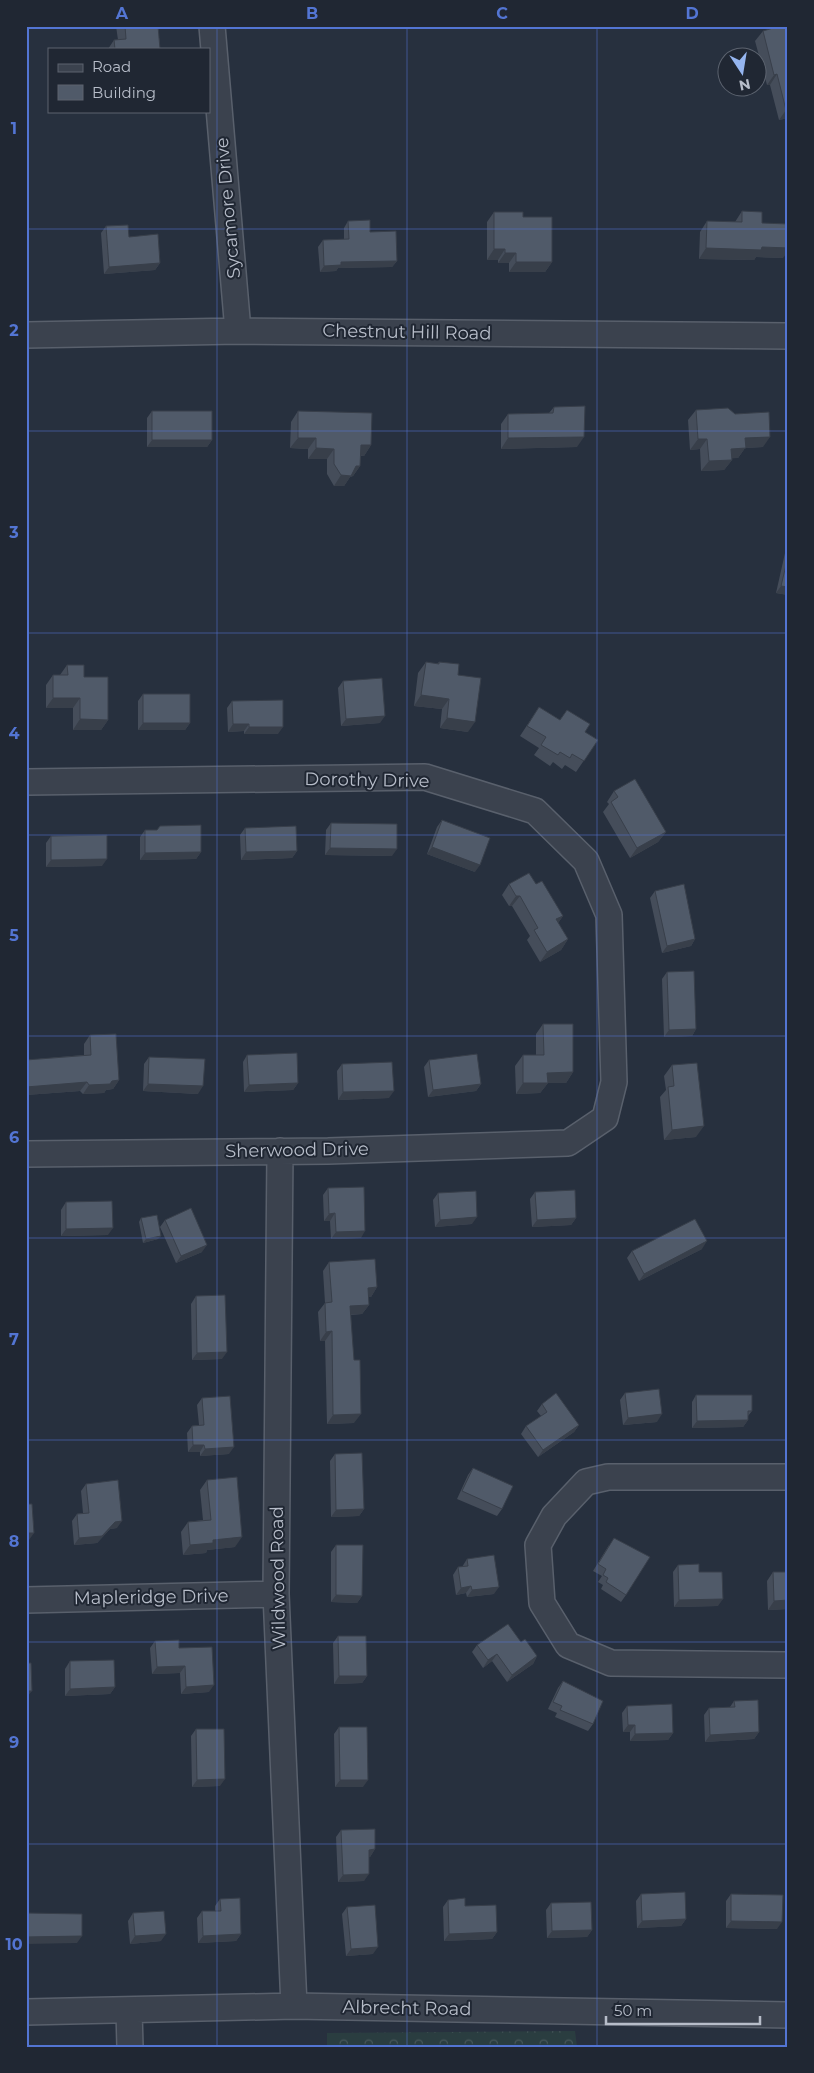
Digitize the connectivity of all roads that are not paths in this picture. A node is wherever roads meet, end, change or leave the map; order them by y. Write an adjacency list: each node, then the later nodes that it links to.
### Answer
1 (212, 26): 2 (street, Sycamore Drive)
2 (238, 330): 3 (street, Chestnut Hill Road); 4 (street, Chestnut Hill Road)
3 (26, 335)
4 (788, 336)
5 (26, 782): 6 (street, Dorothy Drive)
6 (568, 1143): 7 (street, Sherwood Drive)
7 (280, 1151): 8 (street, Sherwood Drive); 10 (street, Wildwood Road)
8 (26, 1154)
9 (788, 1477): 12 (street)
10 (276, 1594): 11 (street, Mapleridge Drive); 13 (street, Wildwood Road)
11 (26, 1600)
12 (788, 1666)
13 (294, 2006): 14 (street, Albrecht Road); 16 (street, Albrecht Road)
14 (129, 2010): 15 (street, Albrecht Road); 17 (street)
15 (26, 2012)
16 (788, 2015)
17 (130, 2047)

